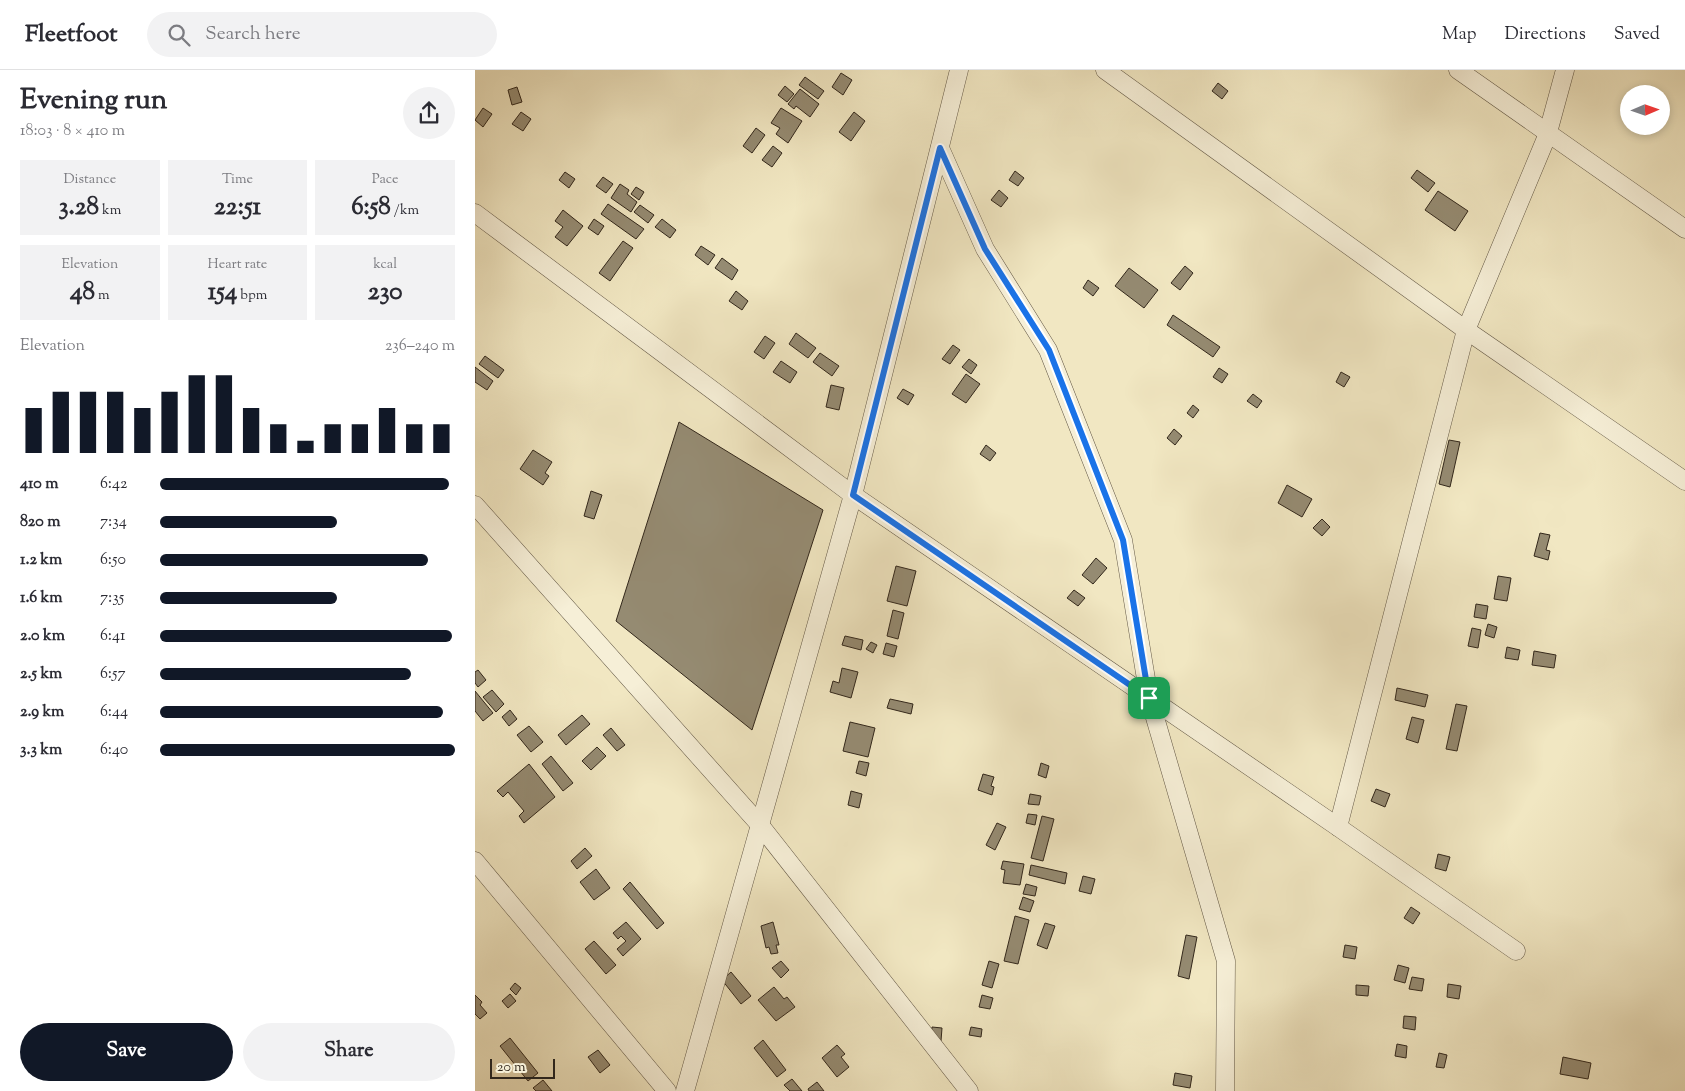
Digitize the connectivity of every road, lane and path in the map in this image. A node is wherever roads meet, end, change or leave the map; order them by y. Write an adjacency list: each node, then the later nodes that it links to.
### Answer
1 (959, 70): 6 (street)
2 (1105, 70): 9 (street)
3 (1458, 70): 5 (street)
4 (1565, 70): 5 (street)
5 (1548, 133): 8 (street); 9 (street)
6 (940, 148): 11 (street); 13 (street)
7 (475, 213): 11 (street)
8 (1685, 229)
9 (1466, 330): 10 (street); 15 (street)
10 (1685, 482)
11 (853, 495): 13 (street); 14 (street)
12 (475, 505): 14 (street)
13 (1149, 698): 15 (street); 21 (street)
14 (760, 825): 19 (street); 20 (street)
15 (1338, 827): 17 (street)
16 (475, 861): 18 (street)
17 (1516, 951)
18 (667, 1091)
19 (685, 1091)
20 (969, 1091)
21 (1225, 1091)

